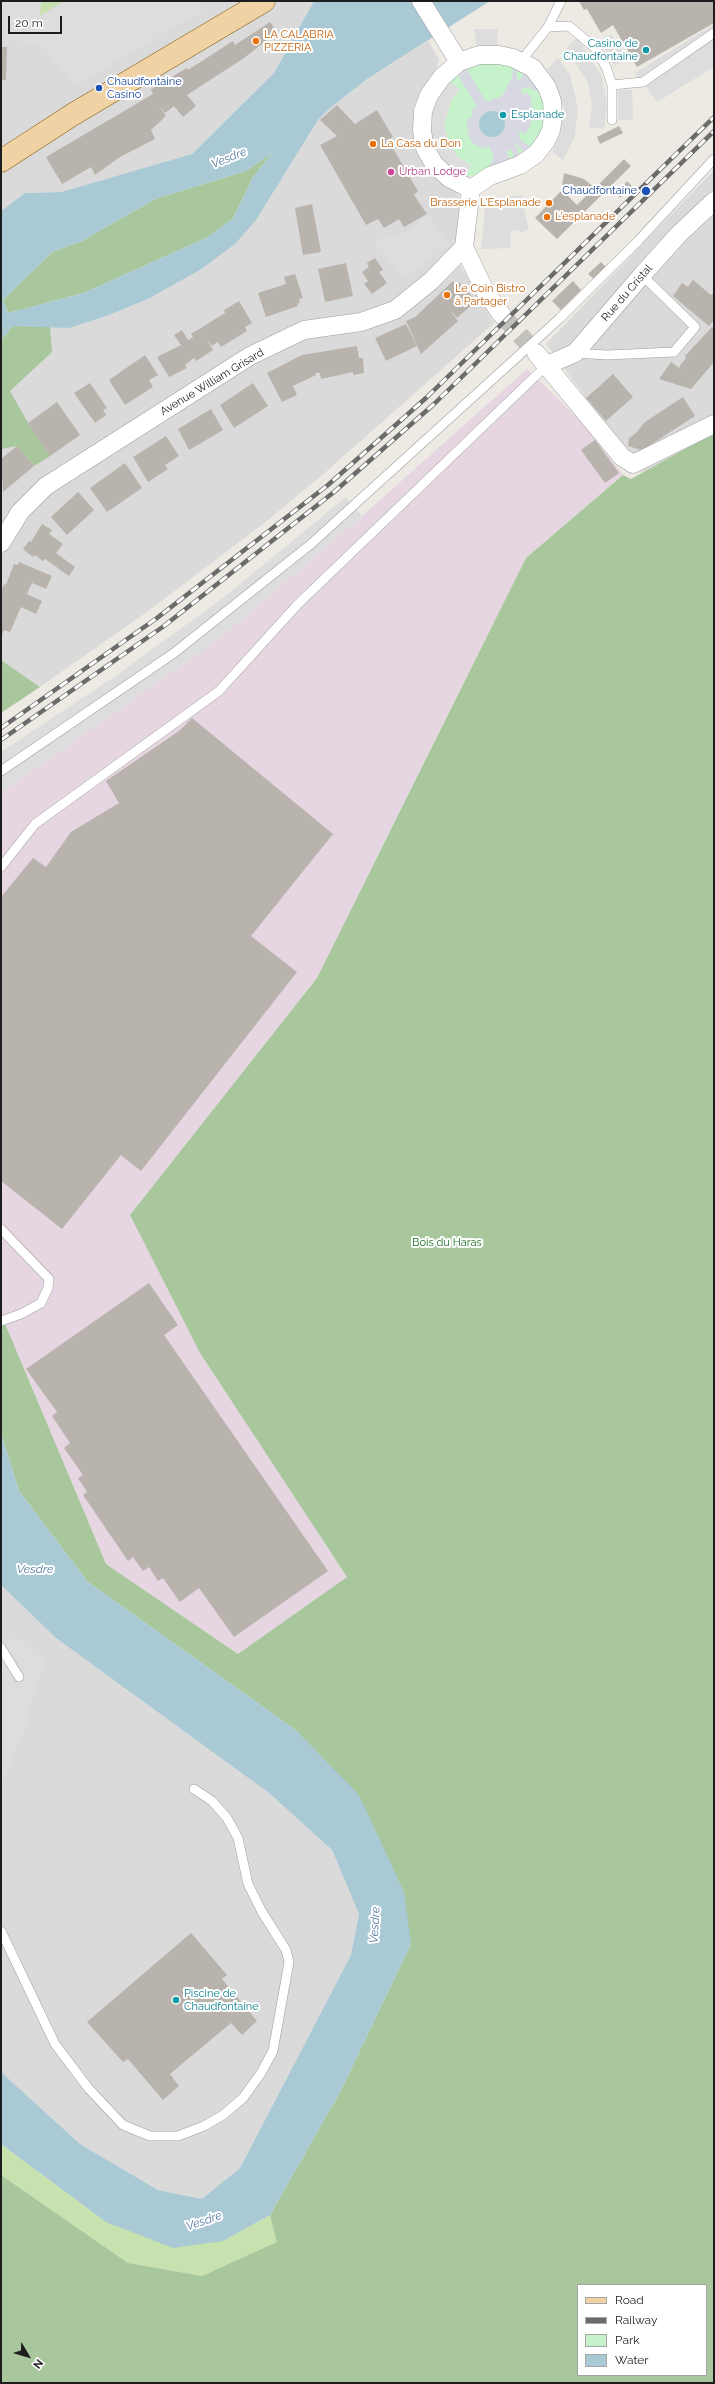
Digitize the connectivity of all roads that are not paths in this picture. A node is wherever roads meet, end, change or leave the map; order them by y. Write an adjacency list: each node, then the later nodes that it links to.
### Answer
1 (264, 1): 11 (main road)
2 (421, 1): 7 (street)
3 (561, 1): 4 (lane)
4 (548, 28): 6 (lane); 8 (lane)
5 (714, 33): 8 (lane)
6 (521, 61): 7 (street); 12 (street)
7 (458, 62): 12 (street)
8 (612, 85): 9 (lane)
9 (612, 120)
10 (714, 159): 21 (lane)
11 (1, 161)
12 (471, 189): 14 (street)
13 (714, 201): 15 (street, Rue du Cristal)
14 (464, 247): 16 (street); 20 (street, Avenue William Grisard)
15 (642, 275): 17 (street, Rue du Cristal); 17 (lane)
16 (502, 315)
17 (575, 353): 18 (street, Rue du Cristal)
18 (542, 359): 19 (street); 22 (lane)
19 (714, 424)
20 (1, 543)
21 (1, 771)
22 (1, 867)
23 (1, 1229): 24 (lane)
24 (1, 1321)
25 (1, 1648): 26 (lane)
26 (19, 1677)
27 (194, 1789): 28 (lane)
28 (1, 1931)

